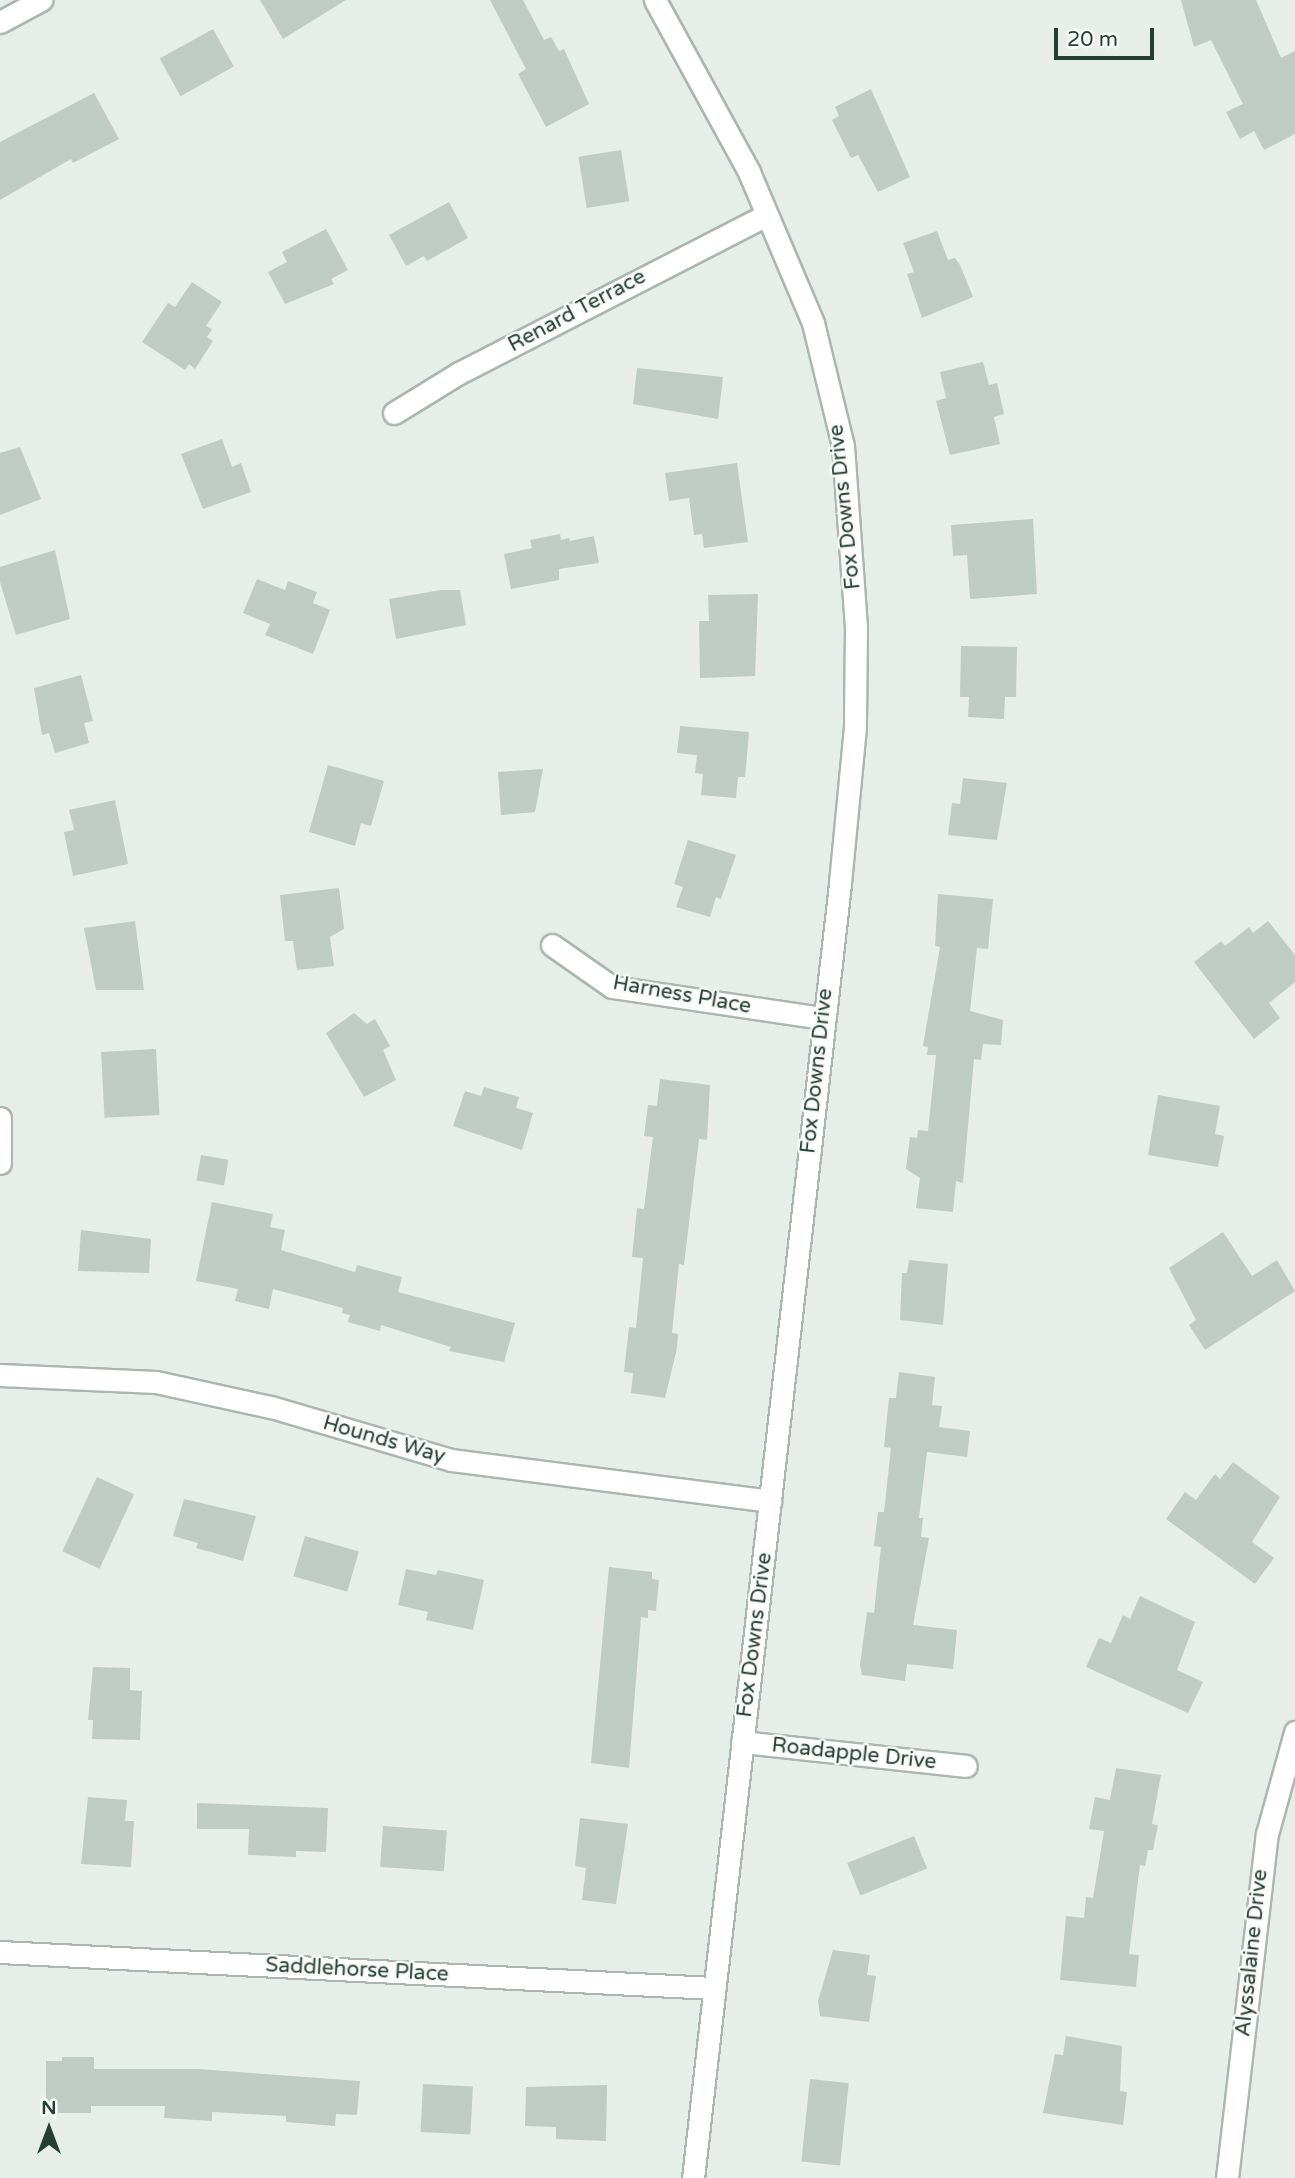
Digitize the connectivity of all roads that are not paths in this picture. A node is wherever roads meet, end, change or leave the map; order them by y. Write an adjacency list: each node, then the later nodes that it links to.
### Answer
1 (41, 0): 3 (street)
2 (655, 0): 4 (street, Fox Downs Drive)
3 (0, 22)
4 (764, 216): 5 (street, Renard Terrace); 7 (street, Fox Downs Drive)
5 (394, 413)
6 (552, 945): 7 (street, Harness Place)
7 (823, 1018): 11 (street, Fox Downs Drive)
8 (0, 1118): 9 (street)
9 (0, 1163)
10 (0, 1375): 11 (street, Hounds Way)
11 (770, 1501): 13 (street, Fox Downs Drive)
12 (1295, 1732): 18 (street, Alyssalaine Drive)
13 (742, 1742): 14 (street, Roadapple Drive); 16 (street, Fox Downs Drive)
14 (966, 1766)
15 (0, 1952): 16 (street, Saddlehorse Place)
16 (714, 1988): 17 (street, Fox Downs Drive)
17 (693, 2178)
18 (1227, 2178)

